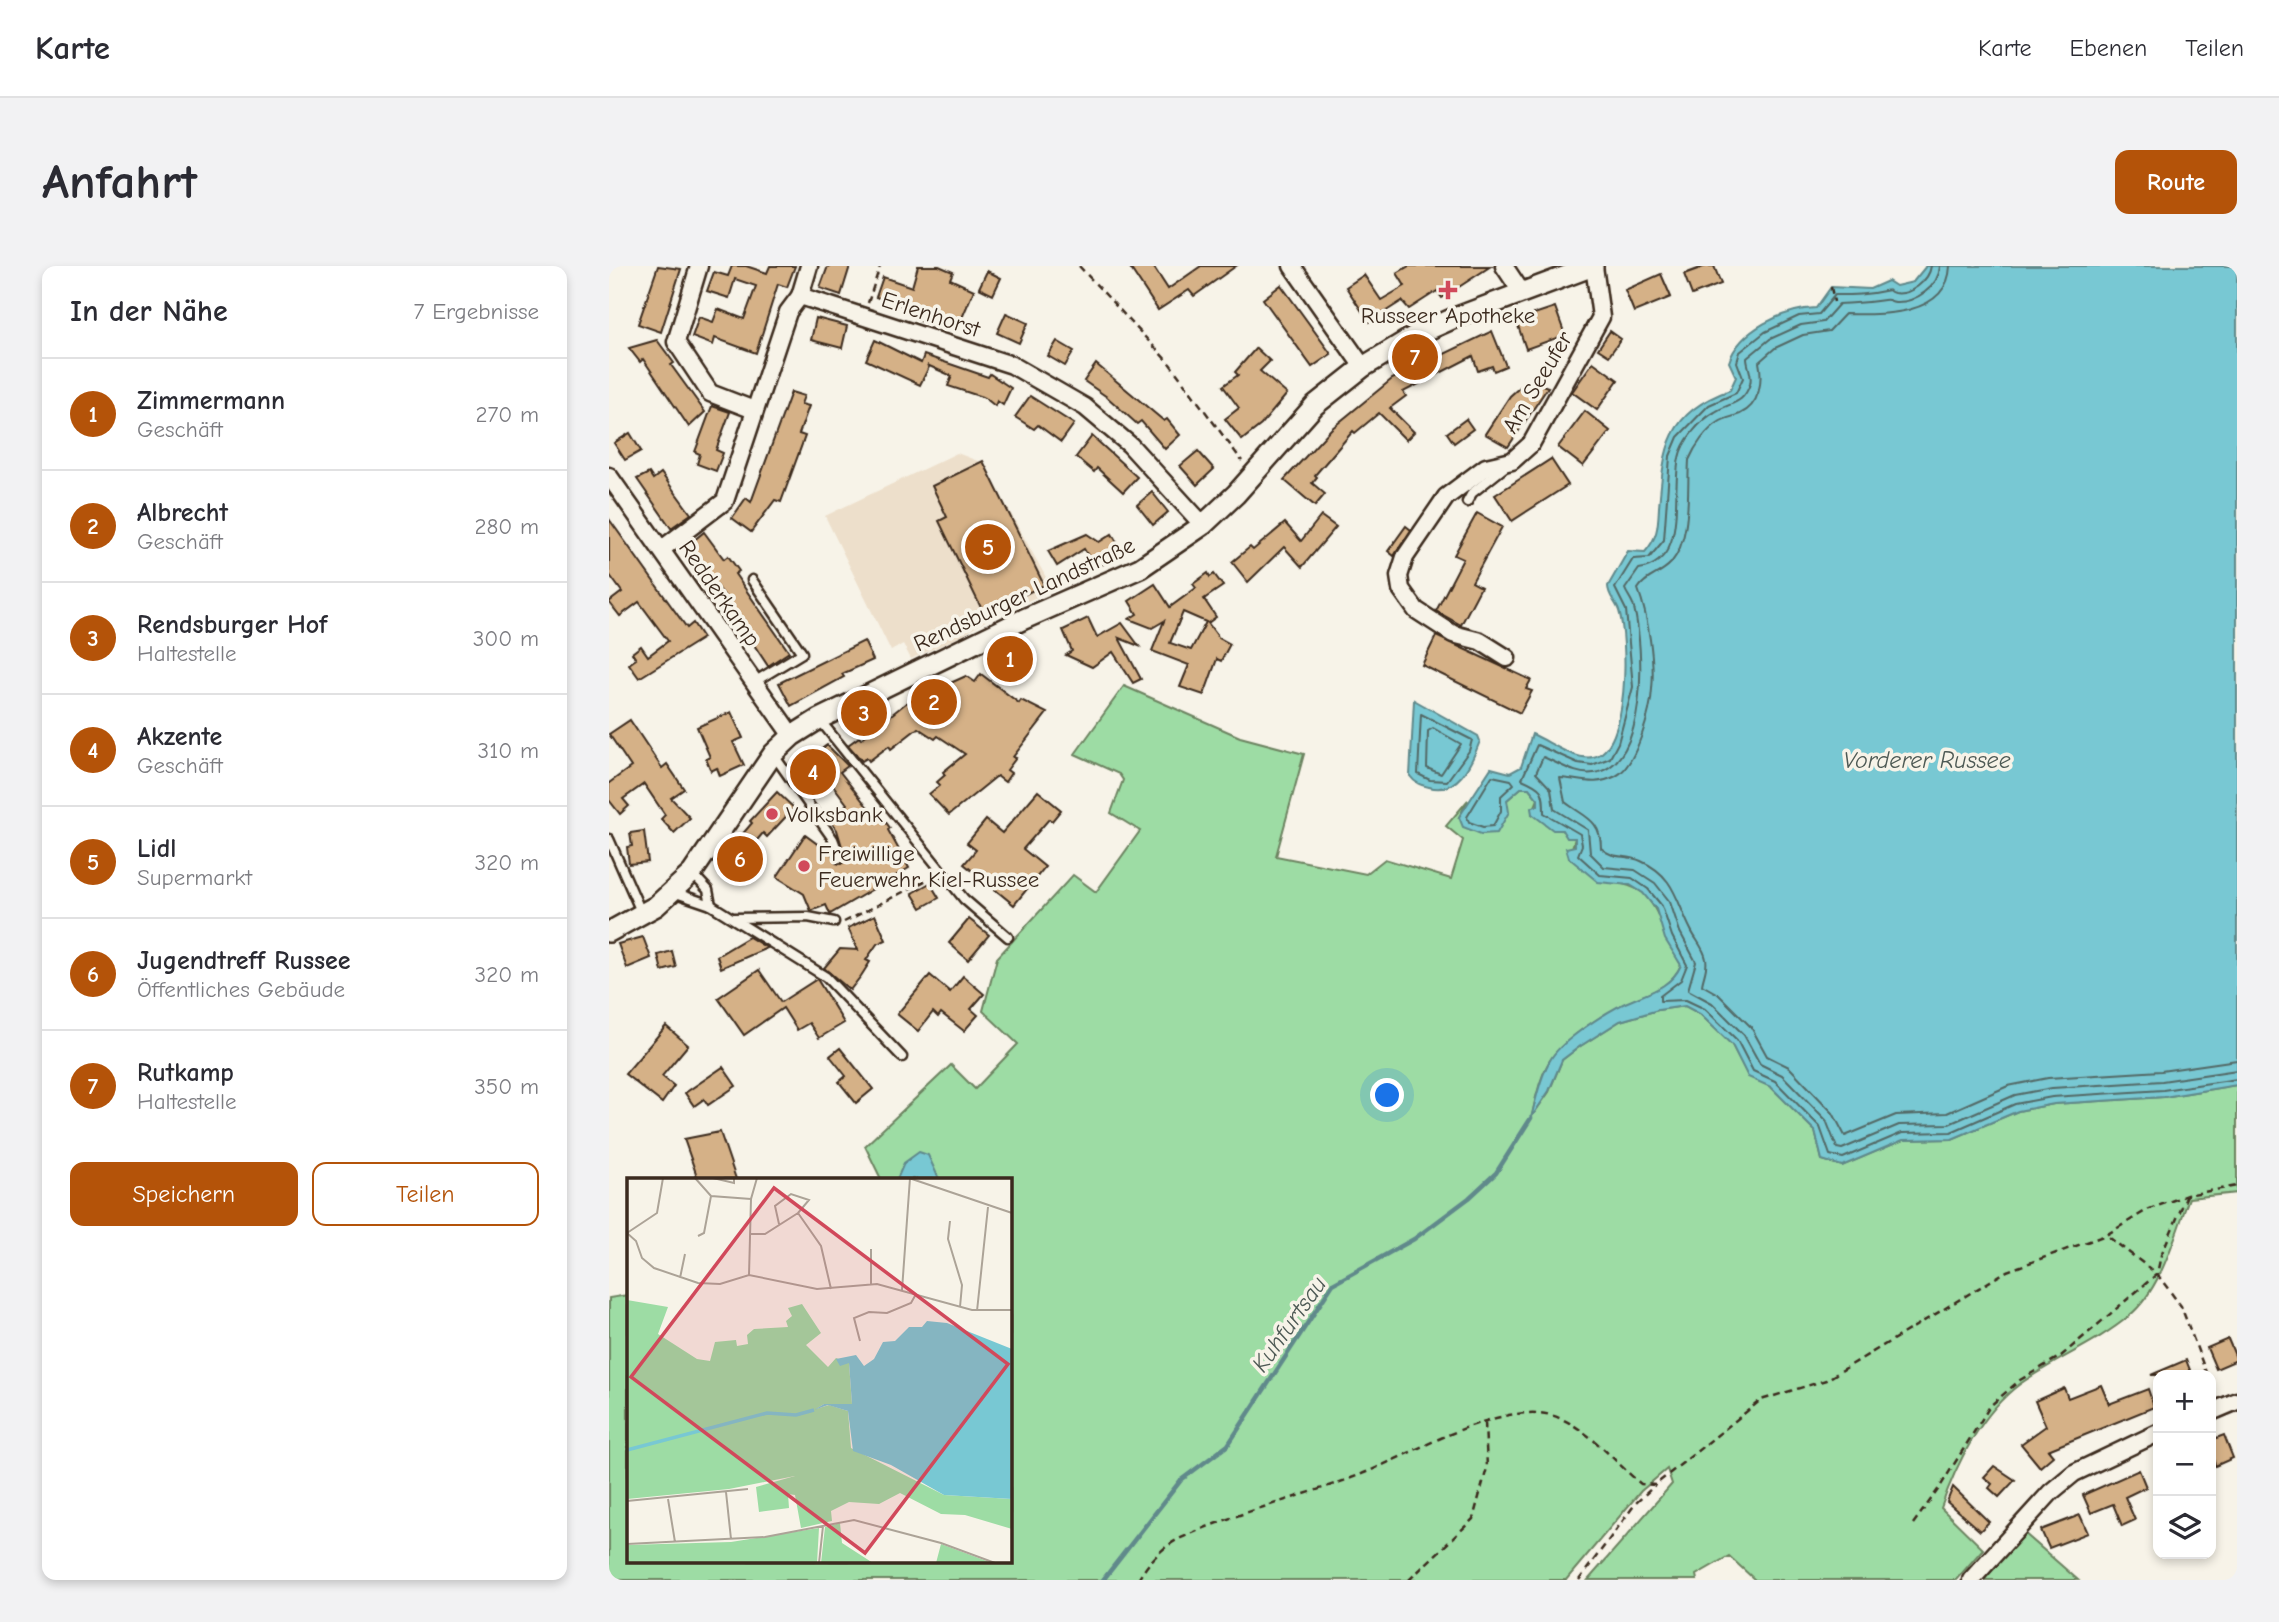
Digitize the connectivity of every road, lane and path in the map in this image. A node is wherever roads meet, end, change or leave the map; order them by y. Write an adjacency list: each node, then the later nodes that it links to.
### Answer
1 (699, 266): 14 (street)
2 (809, 266): 10 (street)
3 (880, 266): 12 (path)
4 (1079, 266): 15 (path)
5 (1292, 266): 13 (street)
6 (1504, 266): 9 (street)
7 (1594, 266): 9 (street, Rendsburger Landstraße); 16 (street, Am Seeufer)
8 (1831, 287): 11 (path)
9 (1522, 293): 13 (street, Rendsburger Landstraße)
10 (800, 296): 12 (street, Erlenhorst); 14 (street)
11 (1834, 302)
12 (863, 316): 19 (street, Erlenhorst)
13 (1363, 367): 19 (street, Rendsburger Landstraße)
14 (754, 410): 20 (street)
15 (1233, 448)
16 (1512, 461): 18 (lane); 22 (street, Am Seeufer)
17 (609, 476): 20 (street, Redderkamp)
18 (1467, 502)
19 (1203, 525): 24 (street, Rendsburger Landstraße)
20 (661, 549): 23 (street, Redderkamp)
21 (752, 580): 23 (lane)
22 (1507, 658)
23 (754, 681): 25 (street, Redderkamp)
24 (819, 719): 25 (street, Rendsburger Landstraße); 37 (lane)
25 (792, 736): 26 (street, Rendsburger Landstraße)
26 (773, 754): 28 (lane); 29 (street, Rendsburger Landstraße)
27 (609, 839): 33 (lane)
28 (839, 858)
29 (692, 873): 31 (street, Rendsburger Landstraße); 32 (lane)
30 (936, 881): 35 (path)
31 (673, 892): 32 (lane); 33 (street, Rendsburger Landstraße)
32 (711, 905): 34 (lane)
33 (642, 914): 36 (street, Rendsburger Landstraße)
34 (732, 918): 35 (lane); 38 (lane)
35 (834, 922)
36 (609, 932)
37 (1008, 937)
38 (902, 1057)
39 (2237, 1186): 40 (path)
40 (2187, 1195): 41 (path); 42 (path)
41 (2106, 1235): 42 (path); 48 (path)
42 (2157, 1274): 43 (path); 49 (path)
43 (2205, 1370)
44 (2237, 1401): 45 (street)
45 (2216, 1410)
46 (1485, 1422): 48 (path); 50 (path); 51 (path)
47 (2153, 1435): 53 (street)
48 (1655, 1485): 52 (path)
49 (1913, 1524)
50 (1138, 1580)
51 (1409, 1580)
52 (1579, 1580)
53 (1971, 1580)

